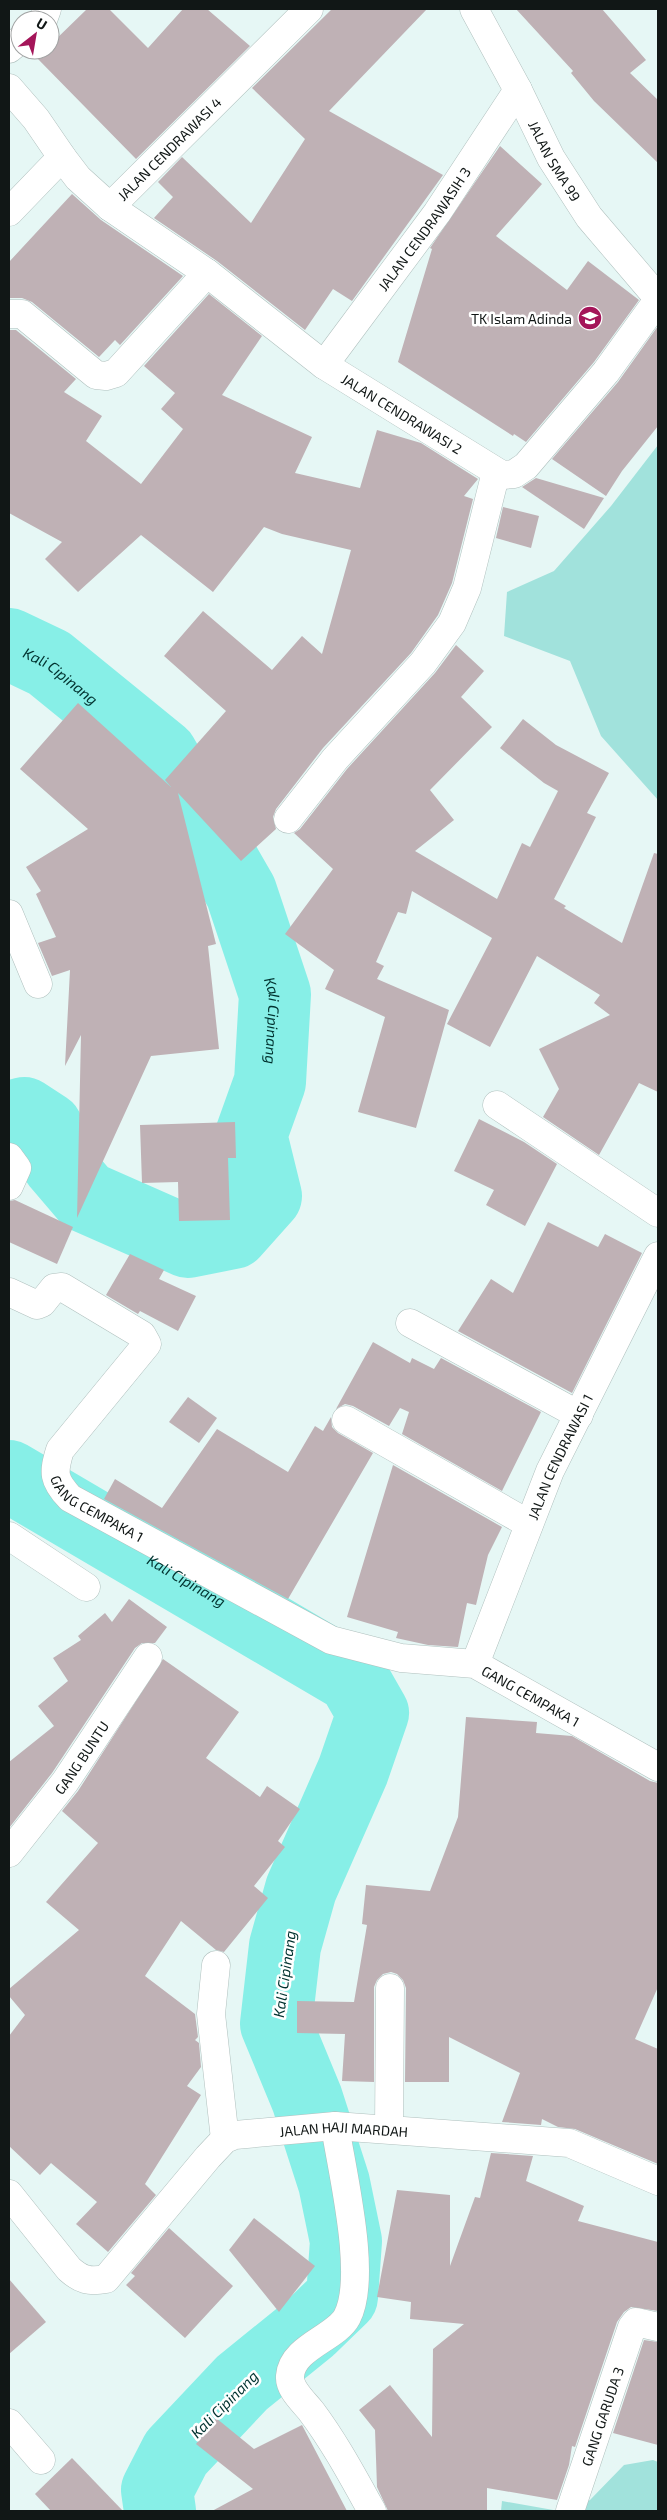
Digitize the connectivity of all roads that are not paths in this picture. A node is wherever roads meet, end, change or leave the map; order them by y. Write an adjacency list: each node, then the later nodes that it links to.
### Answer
1 (309, 9): 6 (street, JALAN CENDRAWASI 4)
2 (474, 9): 4 (street, JALAN SMA 99)
3 (9, 88): 5 (street, JALAN CENDRAWASI 4)
4 (518, 90): 9 (street, JALAN SMA 99); 11 (street, JALAN CENDRAWASIH 3)
5 (62, 157): 6 (street, JALAN CENDRAWASI 4); 7 (street)
6 (110, 207): 8 (street, JALAN CENDRAWASI 2)
7 (9, 212)
8 (207, 273): 10 (street); 11 (street, JALAN CENDRAWASI 2)
9 (658, 299): 12 (street)
10 (9, 314)
11 (324, 365): 12 (street, JALAN CENDRAWASI 2)
12 (496, 472): 13 (street)
13 (288, 819)
14 (9, 914): 15 (street)
15 (38, 984)
16 (497, 1105): 17 (street)
17 (658, 1213)
18 (658, 1256): 21 (street, JALAN CENDRAWASI 1)
19 (9, 1292): 27 (street, GANG CEMPAKA 1)
20 (410, 1323): 21 (street)
21 (578, 1415): 23 (street, JALAN CENDRAWASI 1)
22 (346, 1420): 23 (street)
23 (529, 1524): 27 (street, JALAN CENDRAWASI 1)
24 (9, 1536): 25 (street)
25 (86, 1587)
26 (148, 1656): 29 (street, GANG BUNTU)
27 (475, 1664): 28 (street, GANG CEMPAKA 1)
28 (658, 1767)
29 (9, 1853)
30 (216, 1964): 34 (street)
31 (390, 1988): 33 (street)
32 (331, 2126): 33 (street, JALAN HAJI MARDAH); 34 (street, JALAN HAJI MARDAH); 40 (street)
33 (389, 2130): 35 (street, JALAN HAJI MARDAH)
34 (230, 2137): 36 (street)
35 (658, 2181)
36 (9, 2194)
37 (647, 2324): 41 (street, GANG GARUDA 3)
38 (9, 2422): 39 (street)
39 (41, 2460)
40 (372, 2511)
41 (570, 2511)

